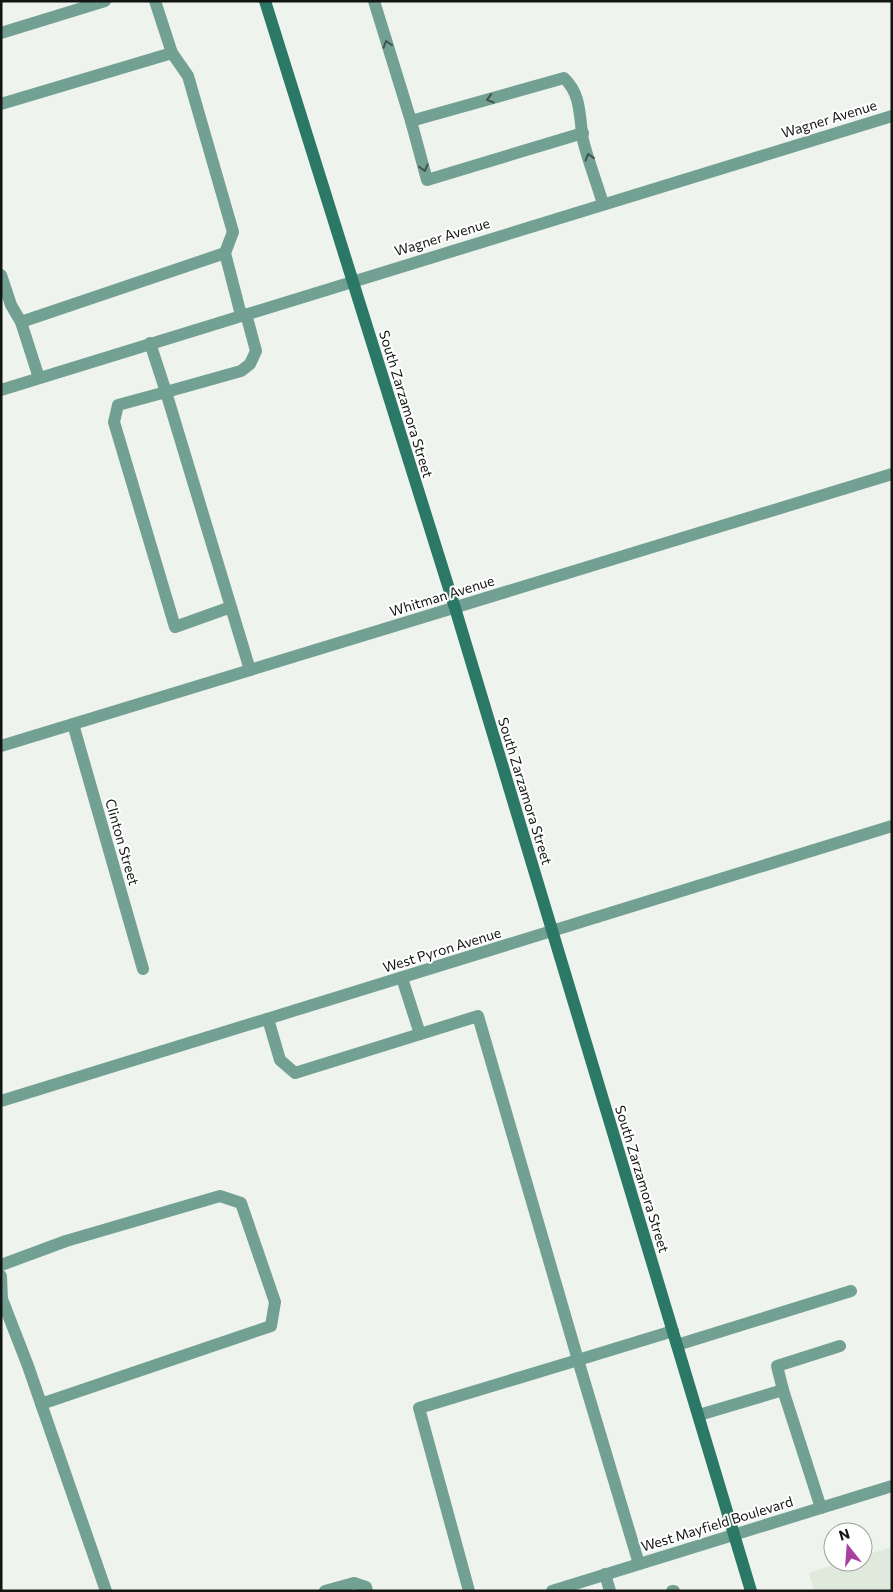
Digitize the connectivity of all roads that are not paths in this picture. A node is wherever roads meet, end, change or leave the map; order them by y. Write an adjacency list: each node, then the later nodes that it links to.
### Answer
1 (105, 1): 5 (street)
2 (155, 1): 6 (street)
3 (265, 1): 14 (main road, South Zarzamora Street)
4 (374, 1): 9 (street, one-way to 4)
5 (1, 33)
6 (172, 53): 7 (street); 12 (street)
7 (1, 104)
8 (892, 116): 11 (street, Wagner Avenue)
9 (411, 121): 10 (street, one-way to 9); 10 (street, one-way to 10)
10 (583, 133): 11 (street, one-way to 10)
11 (603, 204): 14 (street, Wagner Avenue)
12 (225, 253): 15 (street); 16 (street)
13 (1, 275): 16 (street)
14 (352, 280): 15 (street, Wagner Avenue); 23 (main road, South Zarzamora Street)
15 (243, 314): 17 (street, Wagner Avenue); 20 (street)
16 (21, 322): 18 (street)
17 (150, 343): 18 (street, Wagner Avenue); 20 (street)
18 (39, 378): 19 (street, Wagner Avenue)
19 (1, 390)
20 (166, 392): 22 (street); 22 (street)
21 (892, 474): 23 (street, Whitman Avenue)
22 (231, 607): 24 (street)
23 (455, 608): 24 (street, Whitman Avenue); 28 (main road, South Zarzamora Street)
24 (250, 670): 25 (street, Whitman Avenue)
25 (73, 724): 26 (street, Whitman Avenue); 29 (street, Clinton Street)
26 (1, 746)
27 (892, 826): 28 (street, West Pyron Avenue)
28 (551, 932): 30 (street, West Pyron Avenue); 37 (main road, South Zarzamora Street)
29 (143, 968)
30 (402, 978): 31 (street, West Pyron Avenue); 32 (street)
31 (268, 1019): 32 (street); 33 (street, West Pyron Avenue)
32 (420, 1034): 40 (street)
33 (1, 1101)
34 (1, 1265): 42 (street)
35 (1, 1276): 42 (street)
36 (851, 1291): 38 (street)
37 (673, 1331): 38 (main road, South Zarzamora Street); 40 (street)
38 (677, 1345): 43 (main road, South Zarzamora Street)
39 (840, 1346): 41 (street)
40 (578, 1360): 47 (street); 52 (street)
41 (783, 1390): 43 (street); 45 (street)
42 (41, 1404): 49 (street)
43 (699, 1415): 46 (main road, South Zarzamora Street)
44 (892, 1486): 45 (street, West Mayfield Boulevard)
45 (820, 1508): 46 (street, West Mayfield Boulevard)
46 (735, 1534): 47 (street, West Mayfield Boulevard); 55 (main road, South Zarzamora Street)
47 (639, 1564): 48 (street, West Mayfield Boulevard)
48 (605, 1574): 53 (street, West Mayfield Boulevard); 54 (street)
49 (106, 1591)
50 (326, 1591): 51 (street)
51 (367, 1591)
52 (469, 1591)
53 (552, 1591)
54 (610, 1591)
55 (751, 1591)

